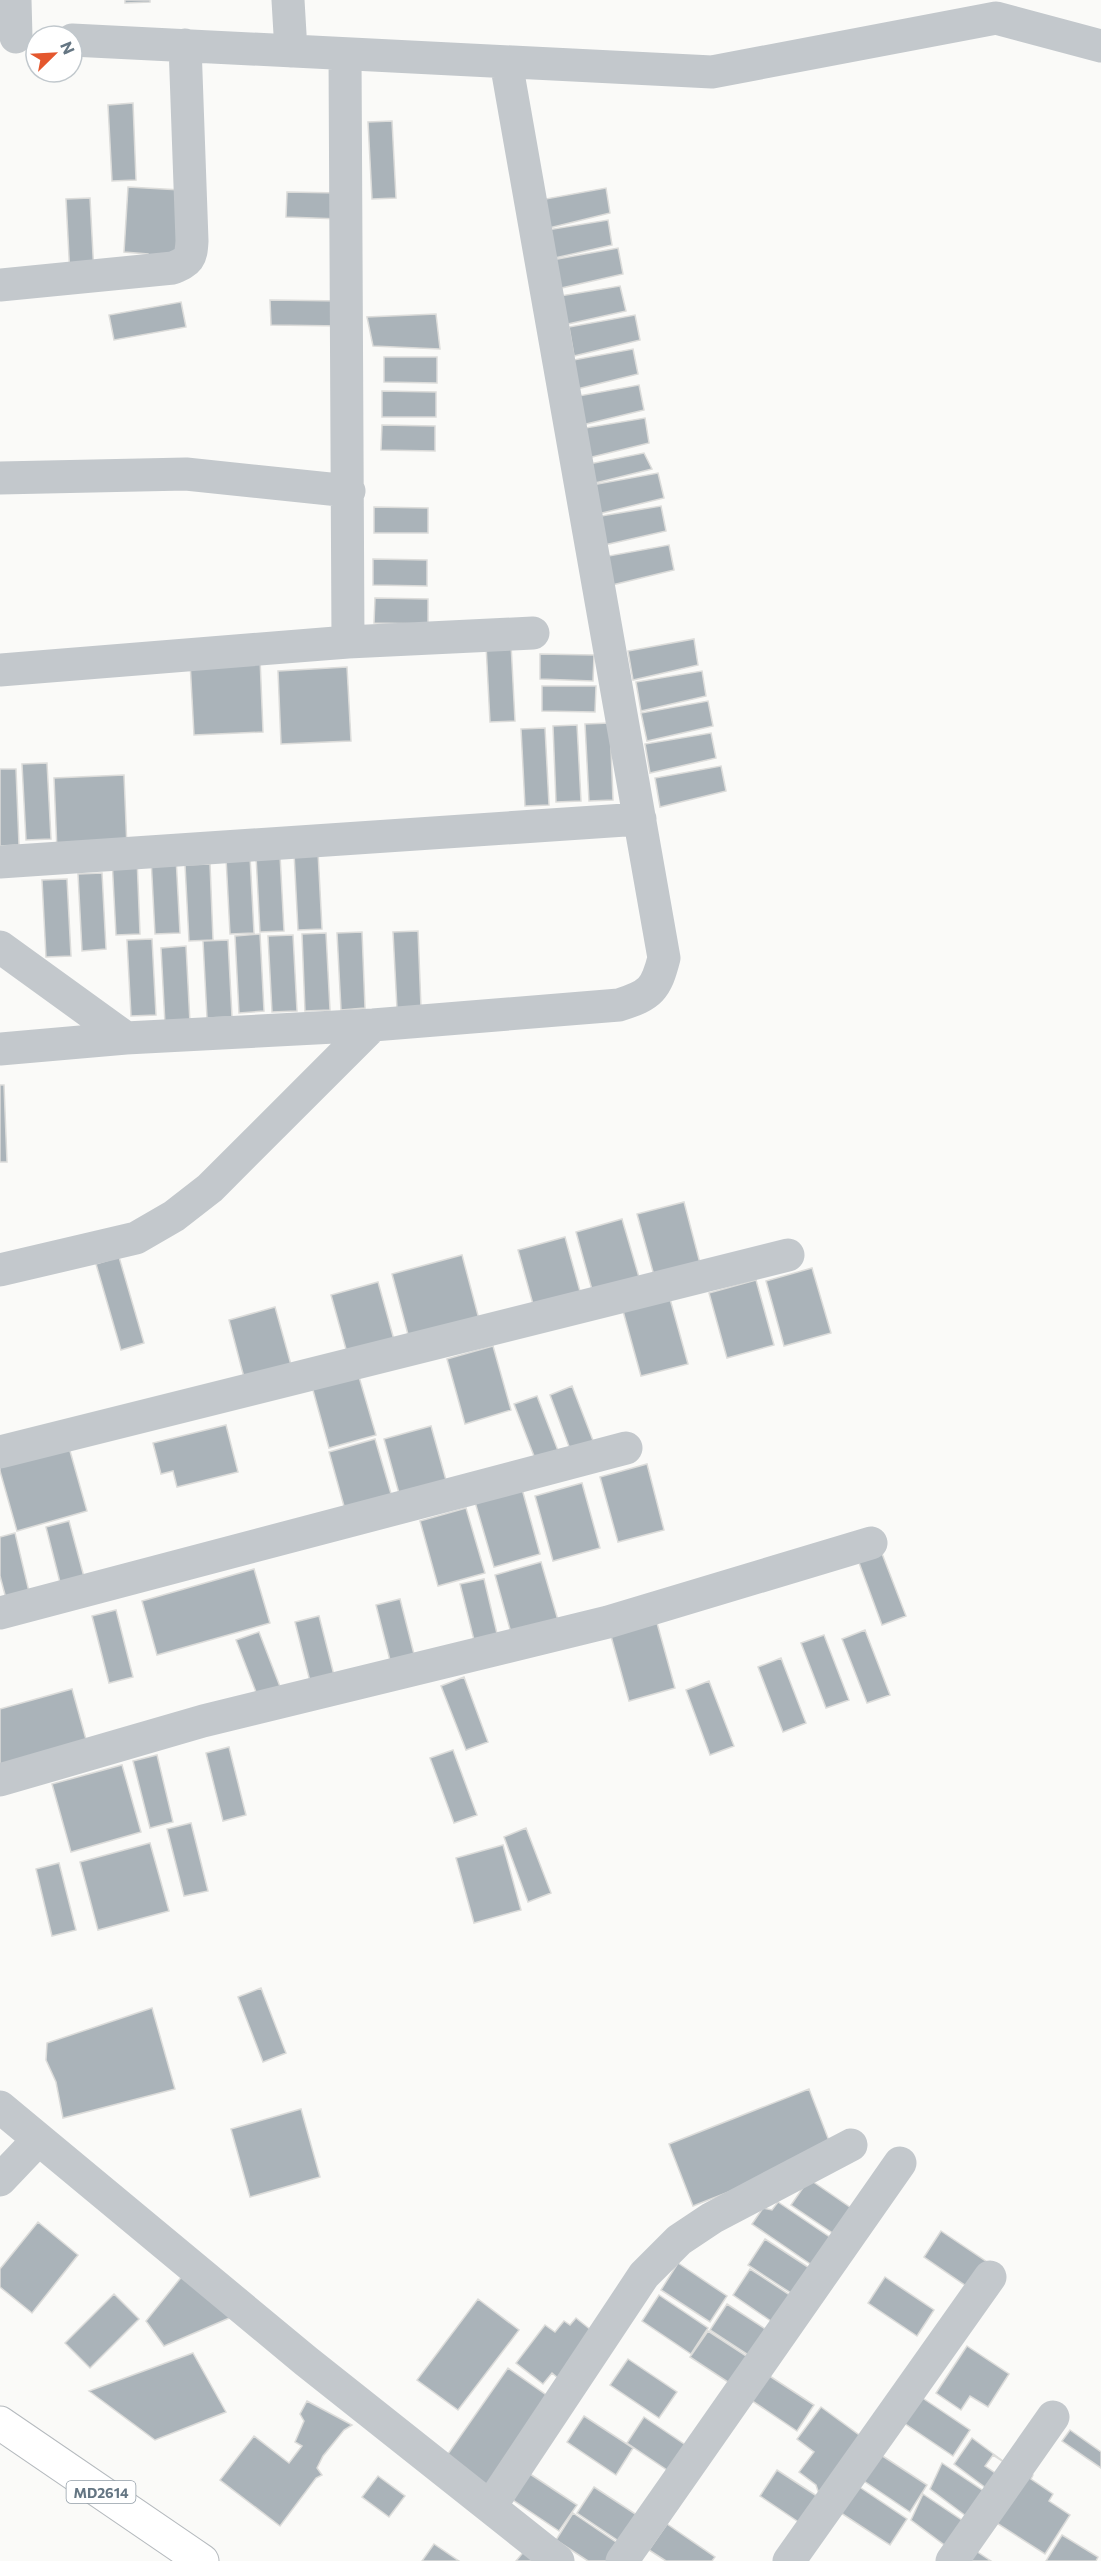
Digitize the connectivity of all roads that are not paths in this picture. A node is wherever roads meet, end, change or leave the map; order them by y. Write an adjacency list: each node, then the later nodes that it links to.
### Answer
1 (15, 0): 3 (street)
2 (288, 0): 7 (street)
3 (17, 37)
4 (84, 41): 5 (street)
5 (185, 45): 7 (street); 10 (street)
6 (1101, 46): 9 (street)
7 (291, 51): 8 (street)
8 (345, 54): 9 (street); 12 (street)
9 (506, 62): 16 (street)
10 (0, 285)
11 (0, 478): 12 (street)
12 (348, 491): 14 (street)
13 (533, 633): 14 (street)
14 (348, 642): 15 (street)
15 (0, 670)
16 (640, 819): 17 (street); 19 (street)
17 (0, 862)
18 (0, 947): 20 (street)
19 (373, 1025): 20 (street); 23 (street)
20 (126, 1038): 21 (street)
21 (0, 1049)
22 (788, 1255): 25 (street)
23 (0, 1270)
24 (626, 1448): 27 (street)
25 (0, 1452)
26 (871, 1543): 28 (street)
27 (0, 1614)
28 (0, 1780)
29 (0, 2107): 30 (street)
30 (38, 2140): 33 (street); 37 (street)
31 (851, 2145): 37 (street)
32 (900, 2163): 40 (street)
33 (0, 2180)
34 (990, 2277): 41 (street)
35 (1053, 2417): 42 (street)
36 (0, 2423): 38 (main road, MD2614)
37 (490, 2507): 39 (street)
38 (202, 2561)
39 (558, 2561)
40 (622, 2561)
41 (789, 2561)
42 (952, 2561)

